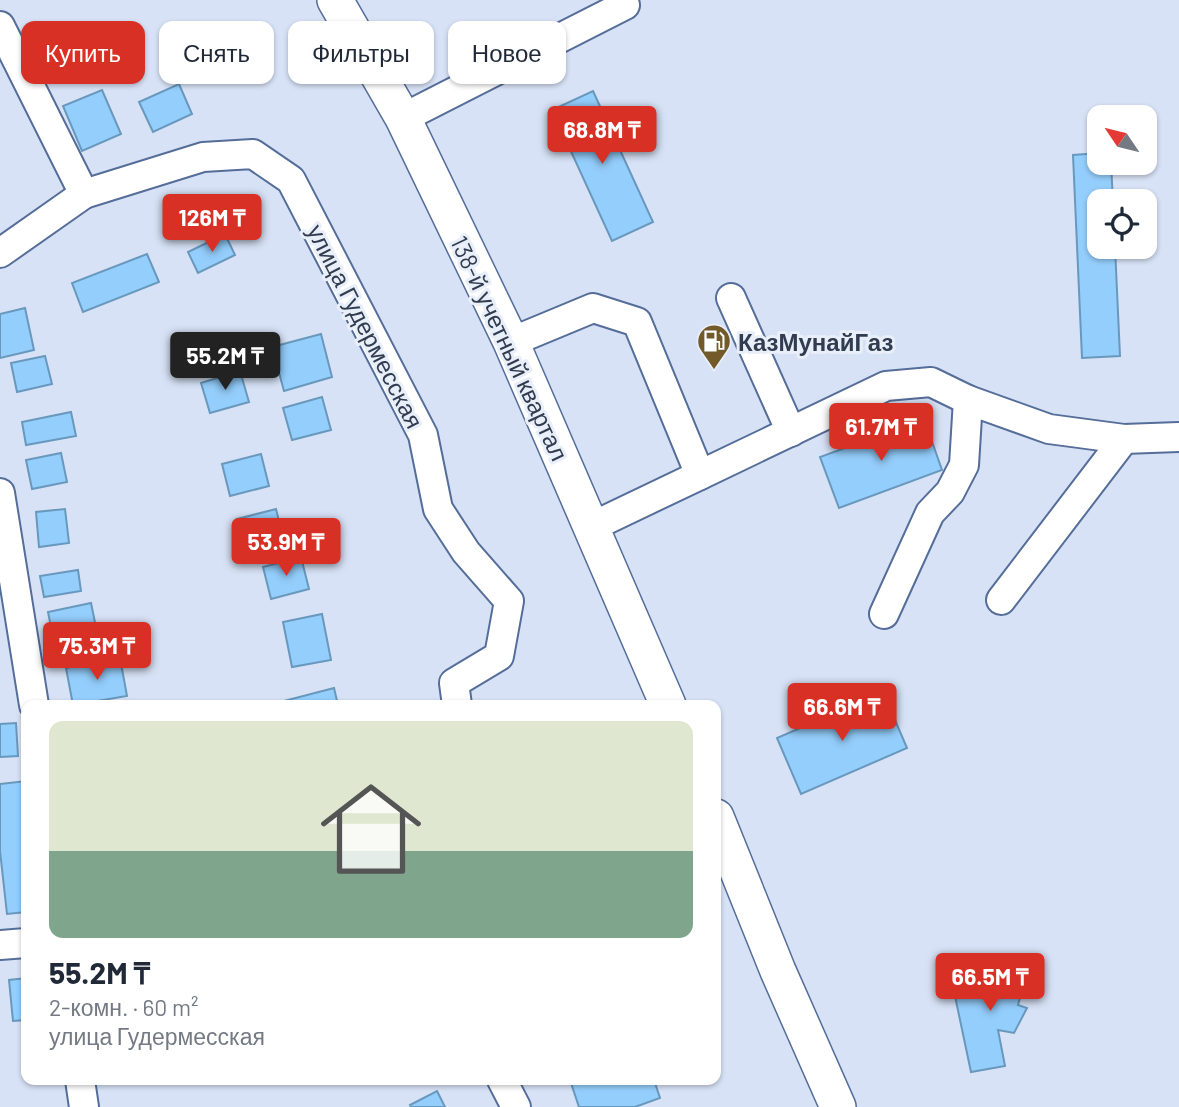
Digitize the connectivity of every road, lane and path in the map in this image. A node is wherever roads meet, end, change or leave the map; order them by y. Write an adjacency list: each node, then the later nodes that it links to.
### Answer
1 (335, 0): 4 (main road, 138-й учетный квартал)
2 (625, 5): 4 (street)
3 (0, 26): 5 (street)
4 (403, 118): 8 (main road, 138-й учетный квартал)
5 (84, 194): 6 (street); 19 (street, улица Гудермесская)
6 (0, 253)
7 (731, 298): 10 (street)
8 (511, 342): 13 (street); 15 (main road, 138-й учетный квартал)
9 (968, 400): 10 (street); 12 (street); 17 (street)
10 (791, 432): 13 (street)
11 (1179, 437): 12 (street)
12 (1124, 439): 16 (street)
13 (700, 475): 15 (street)
14 (0, 493): 18 (street)
15 (591, 527): 20 (main road, 138-й учетный квартал)
16 (1001, 600)
17 (884, 614)
18 (33, 700)
19 (456, 700)
20 (666, 700)
21 (721, 842): 22 (main road)
22 (728, 877): 29 (main road)
23 (21, 943): 24 (street)
24 (0, 945)
25 (81, 1085): 27 (street)
26 (505, 1085): 28 (street)
27 (83, 1107)
28 (516, 1107)
29 (838, 1107)

